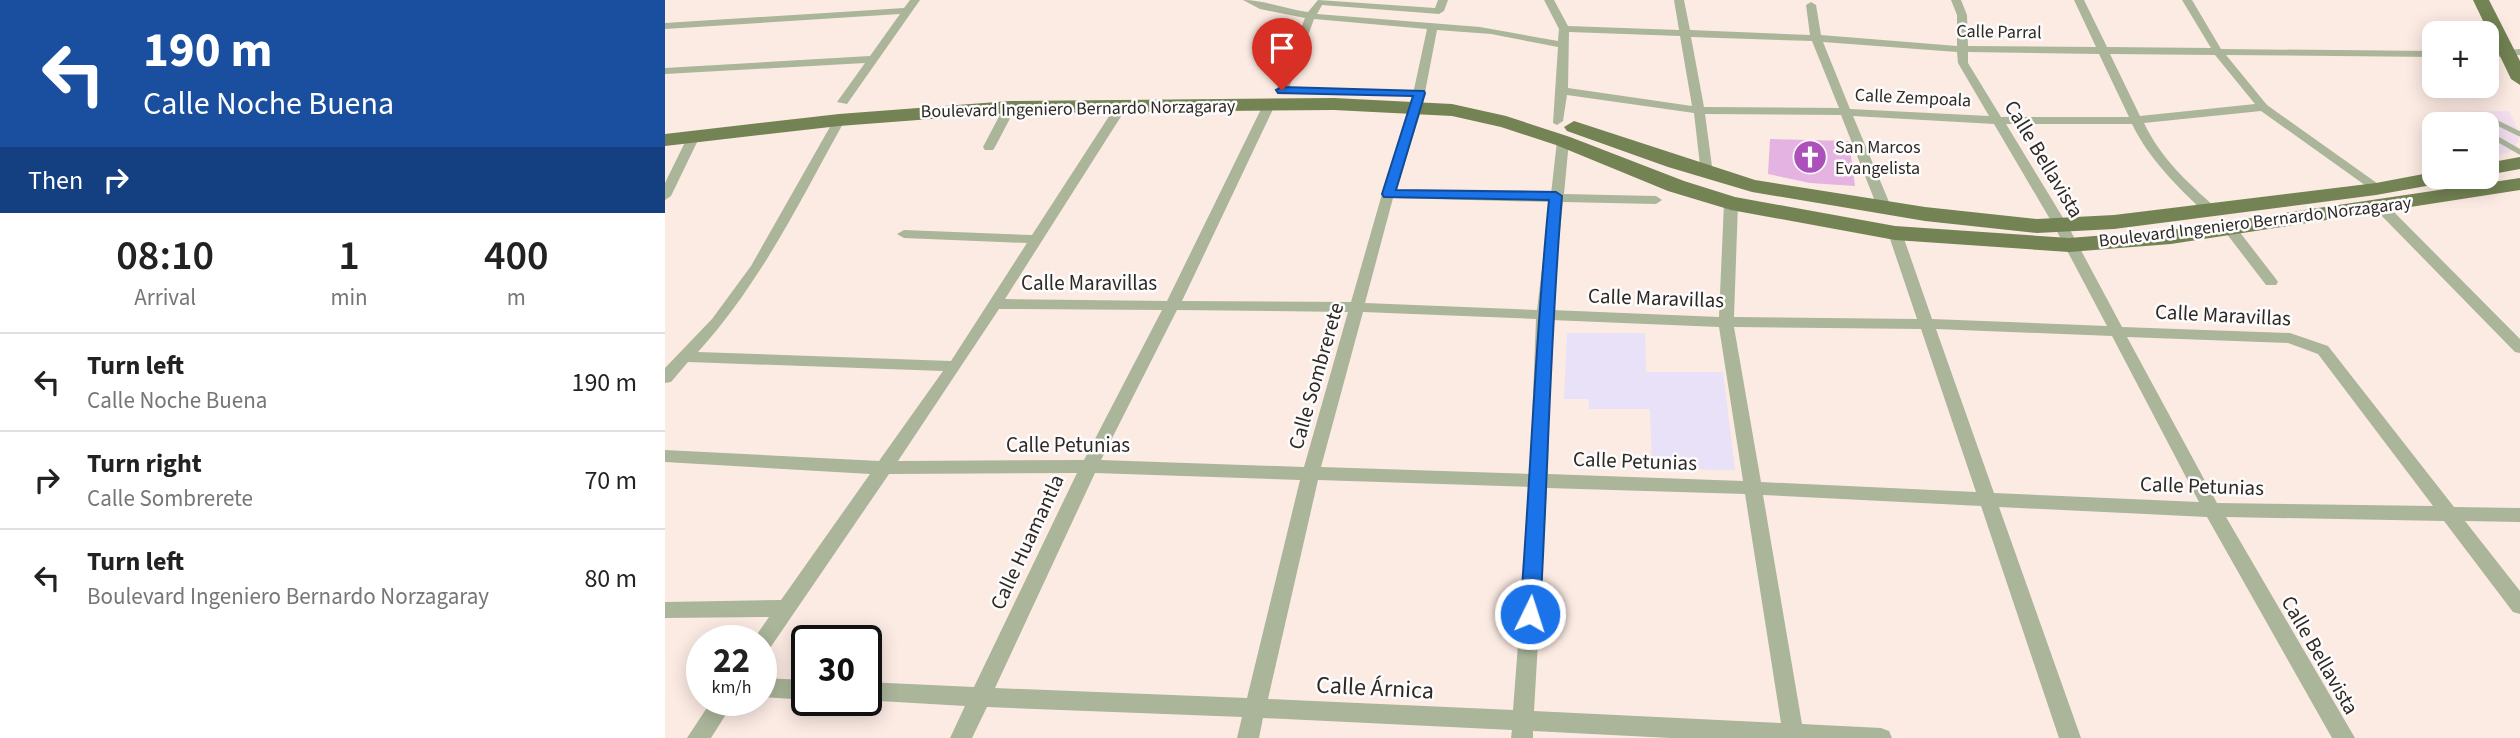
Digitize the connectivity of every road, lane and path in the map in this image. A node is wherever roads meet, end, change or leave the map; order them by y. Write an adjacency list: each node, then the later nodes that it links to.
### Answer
1 (915, 0): 12 (street)
2 (1549, 0): 16 (street)
3 (1679, 0): 17 (street)
4 (1956, 0): 20 (street, Calle Bellavista)
5 (2079, 0): 21 (street)
6 (2187, 0): 22 (street)
7 (2481, 0): 23 (main road)
8 (1249, 1): 13 (street)
9 (1322, 1): 10 (street); 13 (street, Calle Huamantla)
10 (1441, 5)
11 (1811, 5): 18 (street)
12 (907, 11): 14 (street); 25 (street)
13 (1311, 15): 15 (street); 29 (street, Calle Huamantla)
14 (665, 26)
15 (1432, 27): 19 (street); 30 (street, Calle Sombrerete)
16 (1564, 29): 17 (street, Calle Parral); 19 (street)
17 (1686, 34): 18 (street, Calle Parral); 34 (street)
18 (1817, 37): 20 (street, Calle Parral); 36 (street)
19 (1564, 45): 28 (street)
20 (1961, 49): 21 (street, Calle Parral); 37 (street, Calle Bellavista)
21 (2104, 51): 22 (street, Calle Parral); 38 (street)
22 (2218, 52): 24 (street, Calle Parral); 33 (street)
23 (2514, 53): 27 (main road)
24 (2422, 54)
25 (872, 59): 26 (street); 35 (street)
26 (665, 71)
27 (2520, 79)
28 (1562, 91): 34 (street, Calle Zempoala); 41 (street)
29 (1275, 98): 30 (main road, Boulevard Ingeniero Bernardo Norzagaray); 32 (main road, Boulevard Ingeniero Bernardo Norzagaray); 35 (main road, Boulevard Ingeniero Bernardo Norzagaray); 68 (street, Calle Huamantla)
30 (1418, 100): 41 (main road, Boulevard Ingeniero Bernardo Norzagaray); 53 (street, Calle Sombrerete)
31 (1010, 107): 32 (main road, Boulevard Ingeniero Bernardo Norzagaray); 35 (main road, Boulevard Ingeniero Bernardo Norzagaray); 46 (street)
32 (1121, 107): 65 (street)
33 (2263, 107): 38 (street, Calle Zempoala); 56 (street)
34 (1699, 110): 36 (street, Calle Zempoala); 50 (street)
35 (841, 111): 39 (main road, Boulevard Ingeniero Bernardo Norzagaray); 43 (main road, Boulevard Ingeniero Bernardo Norzagaray); 75 (street)
36 (1846, 111): 37 (street, Calle Zempoala); 59 (street)
37 (1996, 120): 38 (street, Calle Zempoala); 64 (street, Calle Bellavista)
38 (2135, 120): 60 (street)
39 (665, 123)
40 (2499, 124): 42 (lane)
41 (1560, 131): 50 (main road, Boulevard Ingeniero Bernardo Norzagaray); 55 (street); 58 (main road, Boulevard Ingeniero Bernardo Norzagaray)
42 (2520, 134)
43 (694, 136): 44 (main road, Boulevard Ingeniero Bernardo Norzagaray); 54 (street)
44 (665, 140)
45 (2499, 140): 47 (lane)
46 (989, 148)
47 (2520, 152)
48 (2520, 163): 49 (main road)
49 (2499, 167)
50 (1707, 174): 59 (main road, Boulevard Ingeniero Bernardo Norzagaray)
51 (2422, 184): 56 (main road, Boulevard Ingeniero Bernardo Norzagaray)
52 (2520, 184): 56 (main road, Boulevard Ingeniero Bernardo Norzagaray)
53 (1388, 194): 55 (street); 69 (street, Calle Sombrerete)
54 (665, 196)
55 (1556, 196): 57 (street); 70 (street)
56 (2379, 198): 60 (main road, Boulevard Ingeniero Bernardo Norzagaray); 61 (main road, Boulevard Ingeniero Bernardo Norzagaray); 74 (street)
57 (1656, 200)
58 (1731, 203): 62 (main road, Boulevard Ingeniero Bernardo Norzagaray); 71 (street)
59 (1885, 209): 64 (main road, Boulevard Ingeniero Bernardo Norzagaray)
60 (2210, 211): 64 (main road, Boulevard Ingeniero Bernardo Norzagaray)
61 (2230, 229): 64 (main road, Boulevard Ingeniero Bernardo Norzagaray); 66 (street)
62 (1895, 233): 64 (main road, Boulevard Ingeniero Bernardo Norzagaray); 72 (street)
63 (904, 234): 65 (street)
64 (2065, 235): 73 (street, Calle Bellavista)
65 (1037, 239): 67 (street)
66 (2271, 282)
67 (995, 304): 68 (street, Calle Maravillas); 76 (street)
68 (1173, 304): 69 (street, Calle Maravillas); 79 (street, Calle Huamantla)
69 (1356, 307): 70 (street, Calle Maravillas); 81 (street, Calle Sombrerete)
70 (1545, 316): 71 (street, Calle Maravillas); 82 (street)
71 (1726, 322): 72 (street, Calle Maravillas); 83 (street)
72 (1926, 324): 73 (street, Calle Maravillas); 84 (street)
73 (2115, 331): 85 (street, Calle Bellavista); 86 (street, Calle Maravillas)
74 (2520, 348)
75 (683, 357): 76 (street); 77 (street)
76 (955, 366): 80 (street)
77 (665, 378)
78 (665, 456): 80 (street, Calle Petunias)
79 (1089, 466): 80 (street, Calle Petunias); 81 (street, Calle Petunias); 93 (street, Calle Huamantla)
80 (883, 468): 89 (street)
81 (1310, 475): 82 (street, Calle Petunias); 94 (street, Calle Sombrerete)
82 (1539, 480): 83 (street, Calle Petunias); 96 (street)
83 (1754, 488): 84 (street, Calle Petunias); 97 (street)
84 (1986, 499): 85 (street, Calle Petunias); 102 (street)
85 (2212, 510): 86 (street, Calle Petunias); 103 (street, Calle Bellavista)
86 (2450, 514): 87 (street, Calle Petunias); 88 (street)
87 (2520, 515)
88 (2520, 606)
89 (787, 608): 90 (street); 91 (street)
90 (665, 610)
91 (775, 625)
92 (882, 693): 93 (street, Calle Árnica)
93 (979, 698): 94 (street, Calle Árnica); 99 (street, Calle Huamantla)
94 (1256, 708): 96 (street, Calle Árnica); 100 (street, Calle Sombrerete)
95 (713, 716): 98 (street)
96 (1523, 730): 97 (street, Calle Árnica)
97 (1793, 736): 101 (street, Calle Árnica)
98 (698, 738)
99 (961, 738)
100 (1248, 738)
101 (1881, 738)
102 (2070, 738)
103 (2344, 738)

